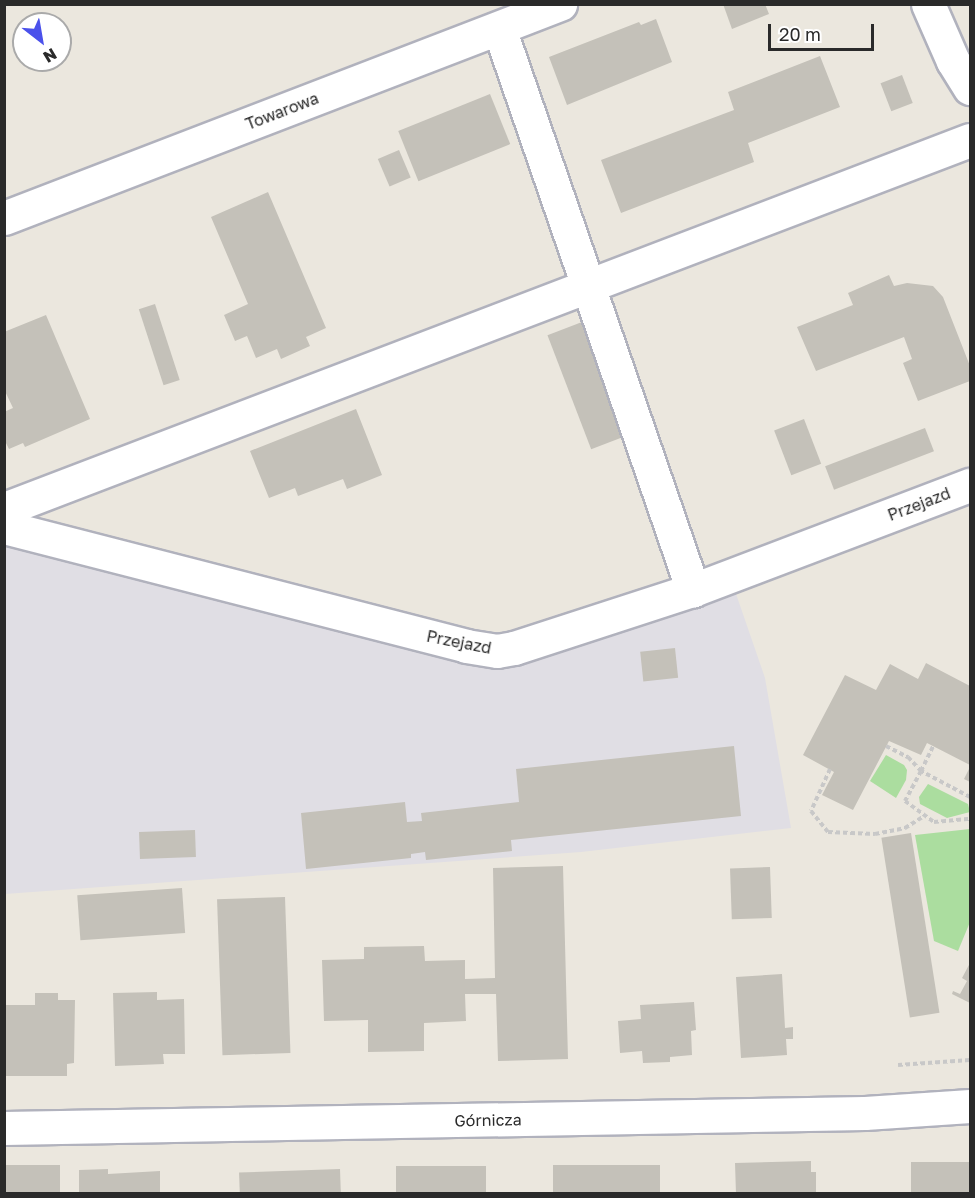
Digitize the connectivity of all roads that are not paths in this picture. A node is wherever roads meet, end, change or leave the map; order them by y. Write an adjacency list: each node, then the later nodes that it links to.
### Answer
1 (560, 4): 3 (street, Towarowa)
2 (928, 4): 4 (street)
3 (499, 28): 6 (street, Towarowa); 7 (street)
4 (970, 88)
5 (970, 140): 7 (street)
6 (4, 218)
7 (587, 285): 9 (street); 11 (street)
8 (970, 485): 11 (street, Przejazd)
9 (4, 510)
10 (4, 528): 11 (street, Przejazd)
11 (693, 590)
12 (970, 1106): 13 (street, Górnicza)
13 (4, 1128)

